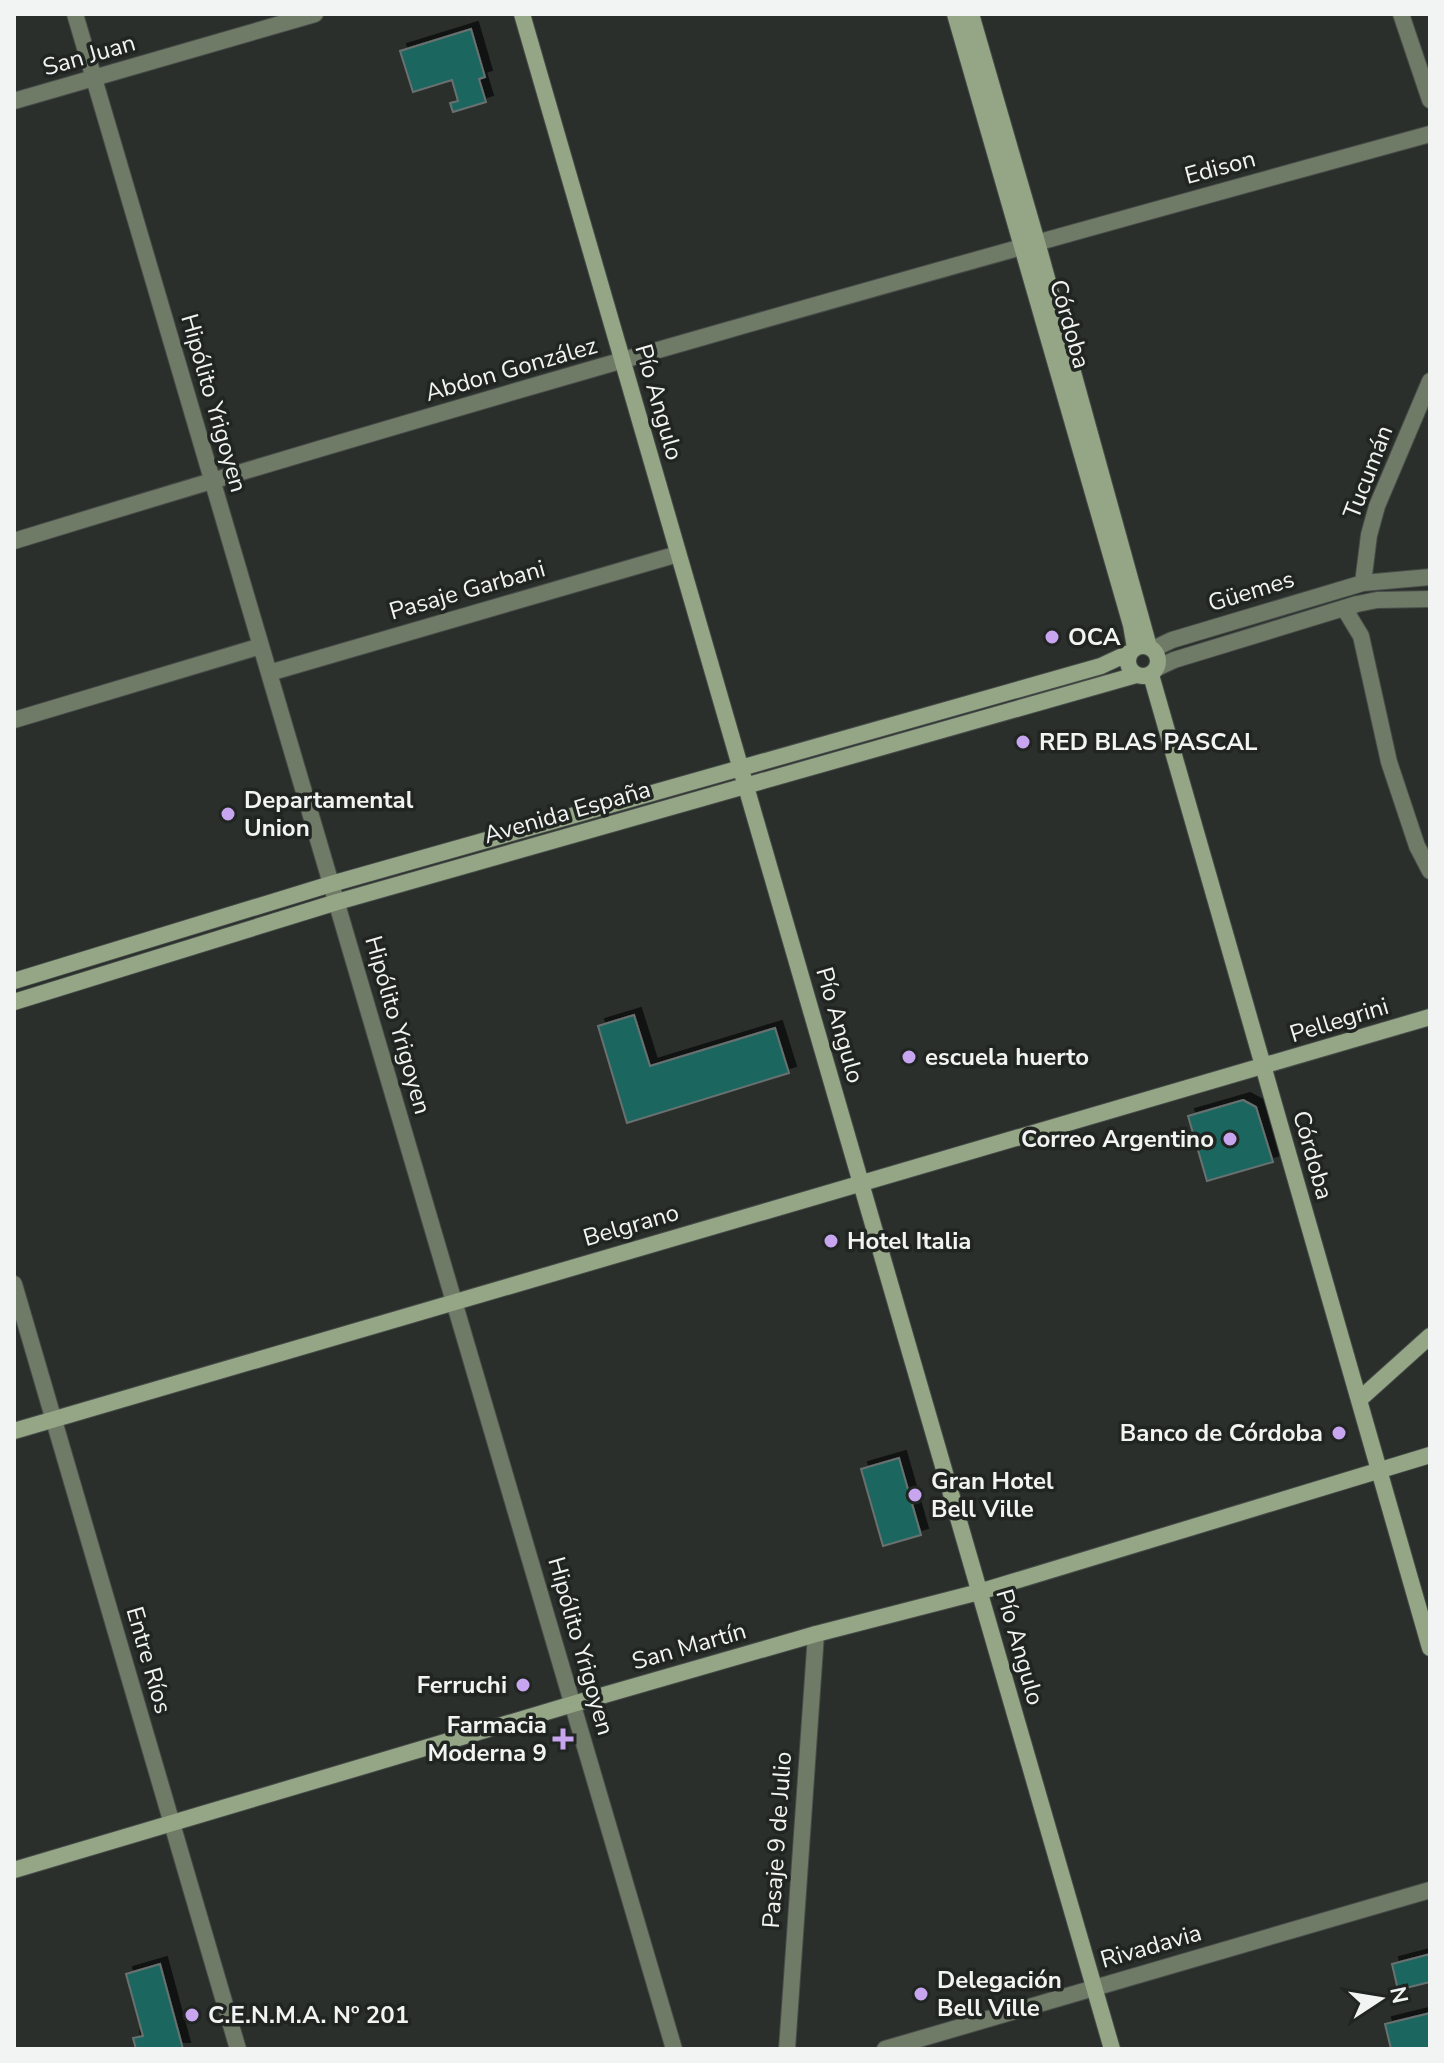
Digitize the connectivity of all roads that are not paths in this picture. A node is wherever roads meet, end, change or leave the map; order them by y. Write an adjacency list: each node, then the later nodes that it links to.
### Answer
1 (75, 14): 7 (street, Hipólito Yrigoyen)
2 (315, 14): 7 (street, San Juan)
3 (522, 14): 12 (street, Pío Angulo)
4 (955, 14): 11 (street, Córdoba)
5 (971, 14): 11 (street, Córdoba)
6 (1401, 14): 8 (street)
7 (94, 79): 9 (street, San Juan); 14 (street, Hipólito Yrigoyen)
8 (1430, 100)
9 (14, 101)
10 (1430, 134): 11 (street, Edison)
11 (1030, 244): 12 (street, Abdon González); 22 (street, Córdoba)
12 (622, 362): 14 (street, Abdon González); 16 (street, Pío Angulo)
13 (1430, 381): 18 (street, Tucumán)
14 (212, 480): 15 (street, Abdon González); 21 (street, Hipólito Yrigoyen)
15 (14, 541)
16 (678, 554): 23 (street, Pasaje Garbani); 26 (street, Pío Angulo)
17 (1430, 577): 18 (street, Güemes)
18 (1363, 583): 22 (street, Güemes)
19 (1430, 599): 20 (street, Güemes)
20 (1351, 606): 24 (street, Güemes); 28 (street)
21 (261, 646): 23 (street, Hipólito Yrigoyen); 25 (street)
22 (1142, 649): 24 (street); 24 (street); 26 (street, Avenida España)
23 (269, 673): 29 (street, Hipólito Yrigoyen)
24 (1148, 673): 27 (street, Avenida España); 34 (street, Córdoba)
25 (14, 720)
26 (740, 767): 27 (street, Pío Angulo); 29 (street, Avenida España)
27 (746, 786): 30 (street, Avenida España); 35 (street, Pío Angulo)
28 (1430, 871)
29 (331, 884): 30 (street, Hipólito Yrigoyen); 31 (street, Avenida España)
30 (337, 902): 32 (street, Avenida España); 37 (street, Hipólito Yrigoyen)
31 (14, 981)
32 (14, 1002)
33 (1430, 1017): 34 (street, Pellegrini)
34 (1263, 1068): 35 (street, Belgrano); 39 (street, Córdoba)
35 (861, 1183): 37 (street, Belgrano); 44 (street, Pío Angulo)
36 (14, 1284): 40 (street, Entre Ríos)
37 (454, 1301): 40 (street, Belgrano); 47 (street, Hipólito Yrigoyen)
38 (1430, 1336): 39 (street)
39 (1360, 1399): 43 (street, Córdoba)
40 (54, 1419): 41 (street, Belgrano); 48 (street, Entre Ríos)
41 (14, 1431)
42 (1430, 1455): 43 (street, San Martín)
43 (1376, 1469): 44 (street, San Martín); 46 (street, Córdoba)
44 (979, 1592): 45 (street, San Martín); 51 (street, Pío Angulo)
45 (816, 1634): 47 (street, San Martín); 54 (street, Pasaje 9 de Julio)
46 (1430, 1648)
47 (573, 1704): 48 (street, San Martín); 53 (street, Hipólito Yrigoyen)
48 (172, 1825): 49 (street, San Martín); 52 (street, Entre Ríos)
49 (14, 1870)
50 (1430, 1890): 51 (street, Rivadavia)
51 (1094, 1988): 55 (street, Rivadavia); 56 (street, Pío Angulo)
52 (238, 2049)
53 (674, 2049)
54 (787, 2049)
55 (885, 2049)
56 (1112, 2049)

